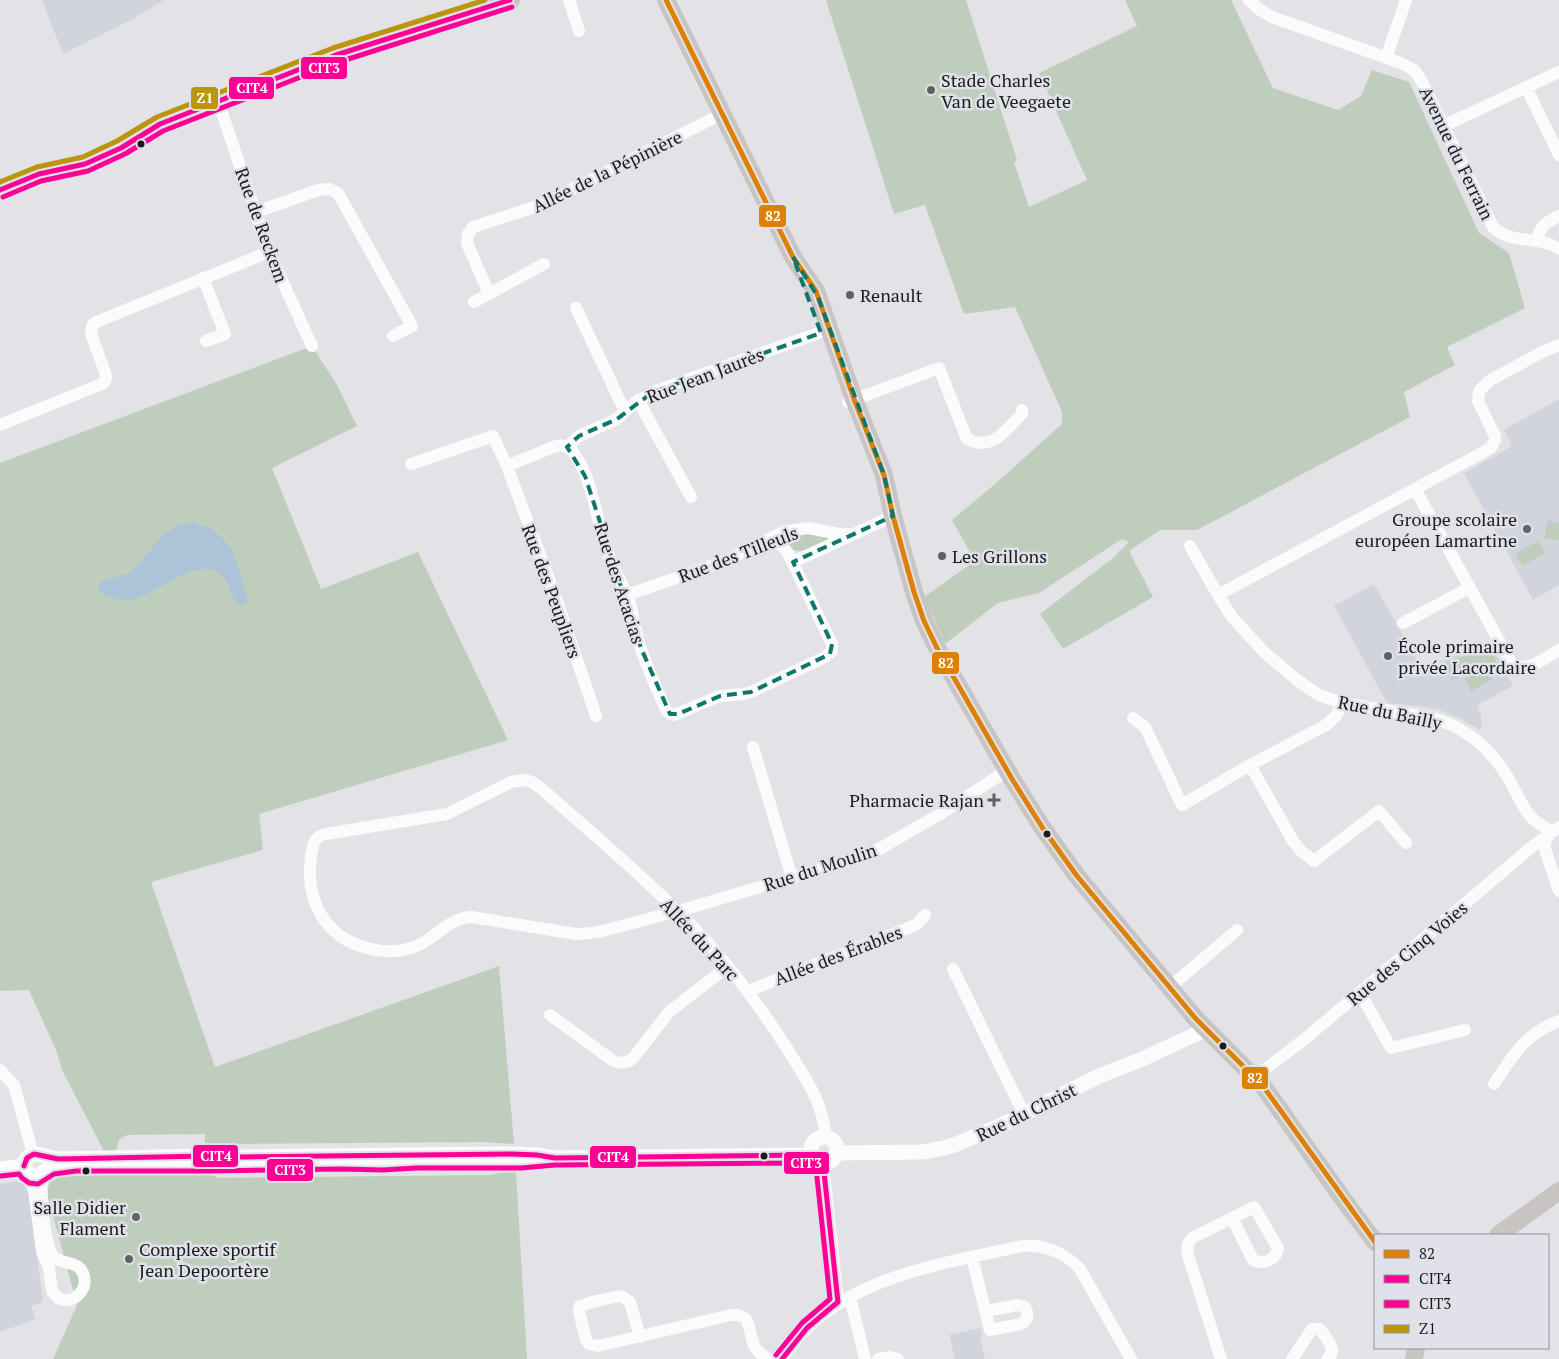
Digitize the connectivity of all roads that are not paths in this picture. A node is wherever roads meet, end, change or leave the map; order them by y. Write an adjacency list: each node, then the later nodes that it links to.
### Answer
1 (510, 0): 6 (main road)
2 (569, 0): 7 (street)
3 (666, 0): 12 (main road)
4 (1250, 0): 8 (street, Avenue du Ferrain)
5 (1406, 0): 8 (street)
6 (473, 5): 11 (main road)
7 (578, 31)
8 (1386, 58): 13 (street, Avenue du Ferrain)
9 (1559, 72): 10 (street)
10 (1526, 87): 13 (street); 14 (street)
11 (218, 101): 15 (main road); 16 (street, Rue de Reckem)
12 (722, 114): 23 (street, Allée de la Pépinière); 26 (main road)
13 (1443, 126): 18 (street, Avenue du Ferrain)
14 (1559, 155)
15 (1, 187)
16 (256, 212): 20 (street, Rue de Reckem); 27 (street)
17 (1559, 216): 18 (street)
18 (1537, 240): 19 (street, Avenue du Ferrain)
19 (1559, 249)
20 (268, 252): 22 (street); 30 (street, Rue de Reckem)
21 (544, 264): 23 (street)
22 (203, 278): 28 (street); 35 (street)
23 (489, 294): 24 (street)
24 (474, 302)
25 (576, 308): 33 (street)
26 (825, 331): 31 (street, Rue Jean Jaurès); 32 (main road)
27 (393, 336)
28 (206, 341)
29 (1559, 345): 39 (street)
30 (312, 346)
31 (638, 400): 33 (street, Rue Jean Jaurès); 40 (street)
32 (851, 401): 34 (street); 41 (main road)
33 (627, 410): 36 (street, Rue Jean Jaurès)
34 (1022, 410)
35 (0, 425)
36 (567, 447): 38 (street, Rue Jean Jaurès); 47 (street, Rue des Acacias)
37 (411, 464): 38 (street)
38 (507, 466): 52 (street, Rue des Peupliers)
39 (1414, 489): 46 (street); 48 (street)
40 (691, 497)
41 (893, 516): 42 (street, Rue des Tilleuls); 56 (main road)
42 (851, 534): 43 (street, Rue des Tilleuls); 45 (street, Rue des Tilleuls)
43 (767, 541): 45 (street); 47 (street, Rue des Tilleuls)
44 (1190, 546): 48 (street, Rue du Bailly)
45 (793, 562): 47 (street, Rue des Acacias)
46 (1469, 588): 49 (street); 50 (street)
47 (627, 595)
48 (1218, 595): 51 (street, Rue du Bailly)
49 (1403, 623)
50 (1559, 650)
51 (1342, 704): 55 (street); 57 (street, Rue du Bailly)
52 (596, 716)
53 (1134, 718): 55 (street)
54 (753, 746): 60 (street)
55 (1250, 765): 59 (street)
56 (1008, 770): 60 (street, Rue du Moulin); 67 (main road)
57 (1554, 831): 61 (street); 69 (street, Rue des Cinq Voies)
58 (313, 843): 62 (street, Allée du Parc); 62 (street, Rue du Moulin)
59 (1406, 843)
60 (792, 878): 62 (street, Rue du Moulin)
61 (1559, 891)
62 (678, 911): 65 (street, Allée du Parc)
63 (925, 916): 68 (street, Allée des Érables)
64 (1237, 930): 67 (street)
65 (728, 966): 68 (street, Allée du Parc); 70 (street)
66 (953, 968): 77 (street)
67 (1170, 987): 72 (main road)
68 (748, 991): 78 (street, Allée du Parc)
69 (1360, 993): 73 (street); 75 (street, Rue des Cinq Voies)
70 (550, 1015)
71 (1559, 1021): 76 (street)
72 (1205, 1030): 75 (main road); 77 (street, Rue du Christ)
73 (1465, 1030)
74 (0, 1070): 81 (street)
75 (1255, 1077): 86 (main road)
76 (1494, 1084)
77 (1024, 1114): 79 (street, Rue du Christ)
78 (824, 1137): 79 (street); 80 (street)
79 (836, 1153): 80 (street)
80 (818, 1159): 81 (street); 88 (street)
81 (36, 1166): 81 (street); 82 (street)
82 (0, 1169)
83 (1559, 1191): 85 (main road)
84 (1232, 1218): 97 (street)
85 (1499, 1234)
86 (1374, 1241)
87 (972, 1257): 88 (street); 89 (street); 96 (street)
88 (844, 1300): 92 (street); 93 (street)
89 (986, 1311)
90 (640, 1337): 90 (street); 91 (street)
91 (768, 1359)
92 (782, 1359)
93 (865, 1359)
94 (878, 1359): 95 (street)
95 (898, 1359)
96 (1132, 1359)
97 (1221, 1359)
98 (1292, 1359): 99 (street)
99 (1327, 1359)

